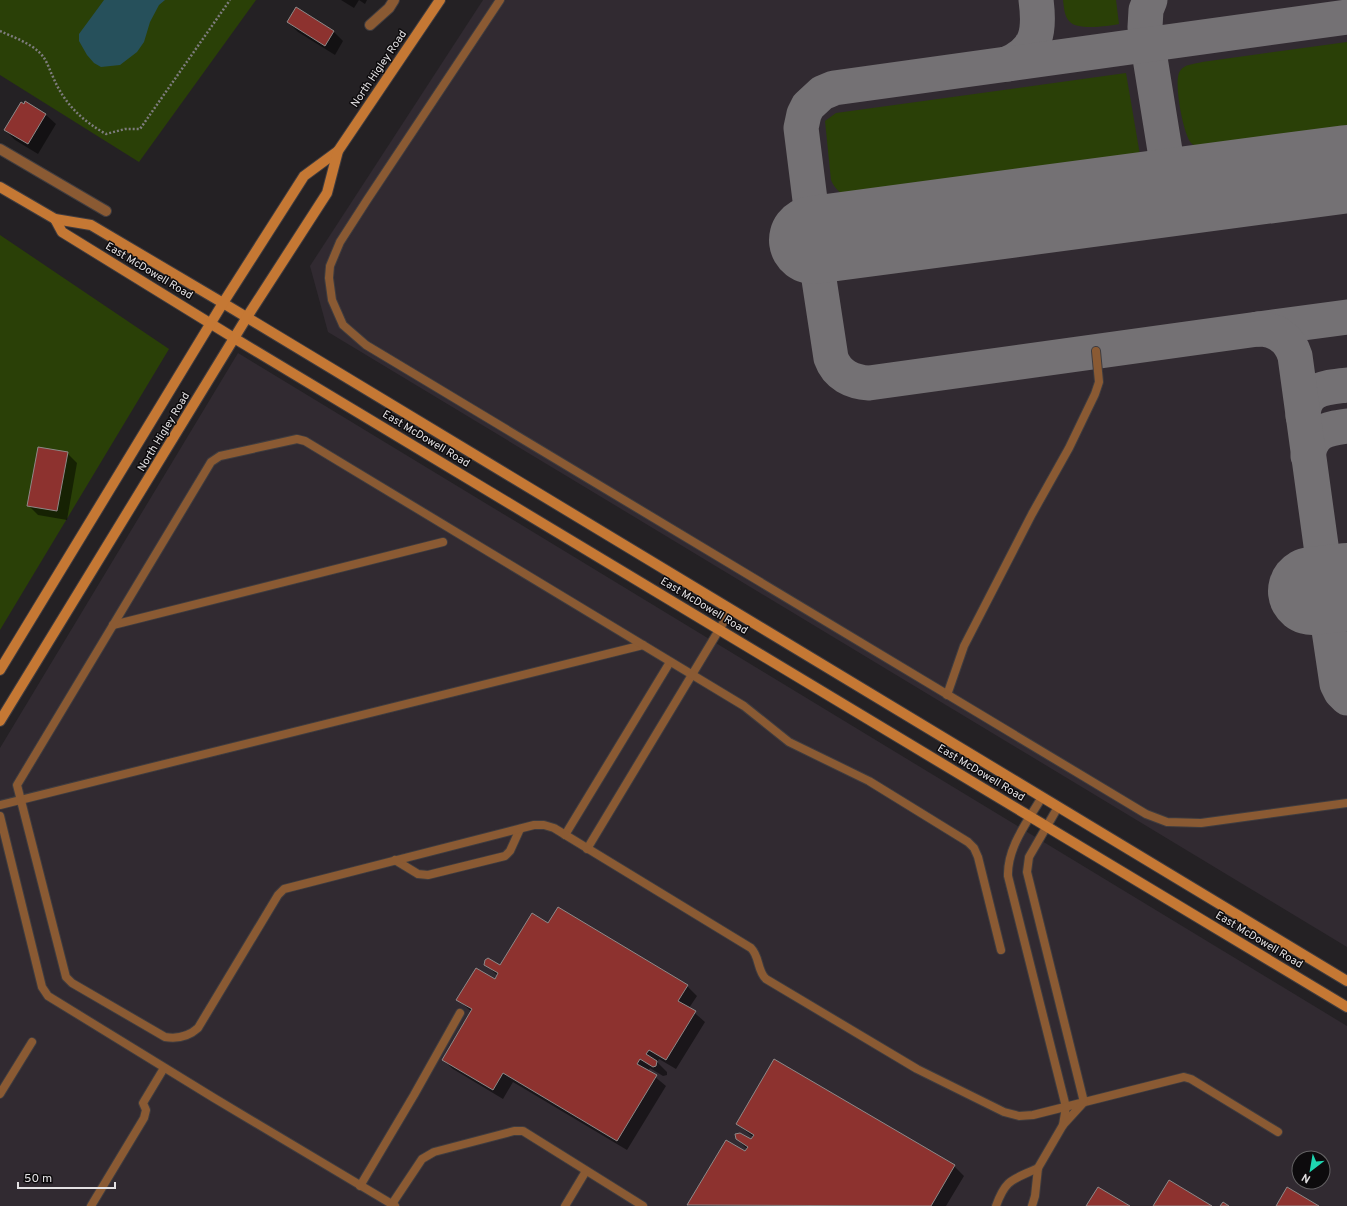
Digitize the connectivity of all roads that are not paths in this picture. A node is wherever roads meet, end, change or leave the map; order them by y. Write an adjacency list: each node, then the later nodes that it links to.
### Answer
1 (394, 0): 4 (street)
2 (440, 0): 6 (main road, North Higley Road)
3 (500, 0): 23 (lane)
4 (370, 25)
5 (0, 149): 8 (street)
6 (338, 151): 10 (main road, North Higley Road); 11 (main road, North Higley Road)
7 (0, 186): 9 (main road, East McDowell Road)
8 (106, 211)
9 (55, 219): 10 (main road, East McDowell Road); 12 (main road, East McDowell Road)
10 (223, 303): 11 (main road, East McDowell Road); 12 (main road, North Higley Road)
11 (247, 317): 13 (main road, North Higley Road); 16 (main road, East McDowell Road)
12 (211, 323): 13 (main road, East McDowell Road); 21 (main road, North Higley Road)
13 (234, 338): 18 (main road, East McDowell Road); 24 (main road, North Higley Road)
14 (1096, 351): 23 (lane)
15 (443, 542): 17 (lane)
16 (731, 610): 18 (lane); 25 (main road, East McDowell Road)
17 (113, 625): 19 (lane); 26 (lane)
18 (719, 629): 22 (lane); 31 (main road, East McDowell Road)
19 (643, 645): 20 (lane); 26 (lane)
20 (670, 662): 22 (lane); 34 (lane)
21 (0, 670)
22 (692, 674): 35 (lane); 37 (lane)
23 (947, 695): 27 (lane)
24 (0, 721)
25 (1042, 797): 29 (main road, East McDowell Road); 31 (lane)
26 (21, 800): 28 (lane); 36 (lane)
27 (1347, 803)
28 (0, 805)
29 (1058, 807): 32 (lane); 38 (main road, East McDowell Road)
30 (0, 816): 42 (lane)
31 (1030, 817): 32 (main road, East McDowell Road); 45 (lane)
32 (1046, 826): 39 (main road, East McDowell Road); 44 (lane)
33 (520, 829): 34 (lane); 36 (lane); 36 (lane)
34 (565, 835): 35 (lane)
35 (587, 849): 45 (lane)
36 (395, 860)
37 (1002, 950)
38 (1347, 982)
39 (1347, 1007)
40 (460, 1013): 50 (lane)
41 (32, 1042): 43 (lane)
42 (164, 1068): 50 (lane); 52 (lane)
43 (0, 1094)
44 (1084, 1102): 45 (lane); 46 (lane); 47 (lane)
45 (1066, 1107): 46 (lane)
46 (1063, 1125): 48 (lane)
47 (1278, 1132)
48 (1038, 1168): 55 (lane); 56 (lane)
49 (586, 1171): 51 (lane); 53 (lane); 54 (lane)
50 (360, 1186): 51 (lane)
51 (393, 1205)
52 (91, 1206)
53 (566, 1206)
54 (643, 1206)
55 (996, 1206)
56 (1032, 1206)

